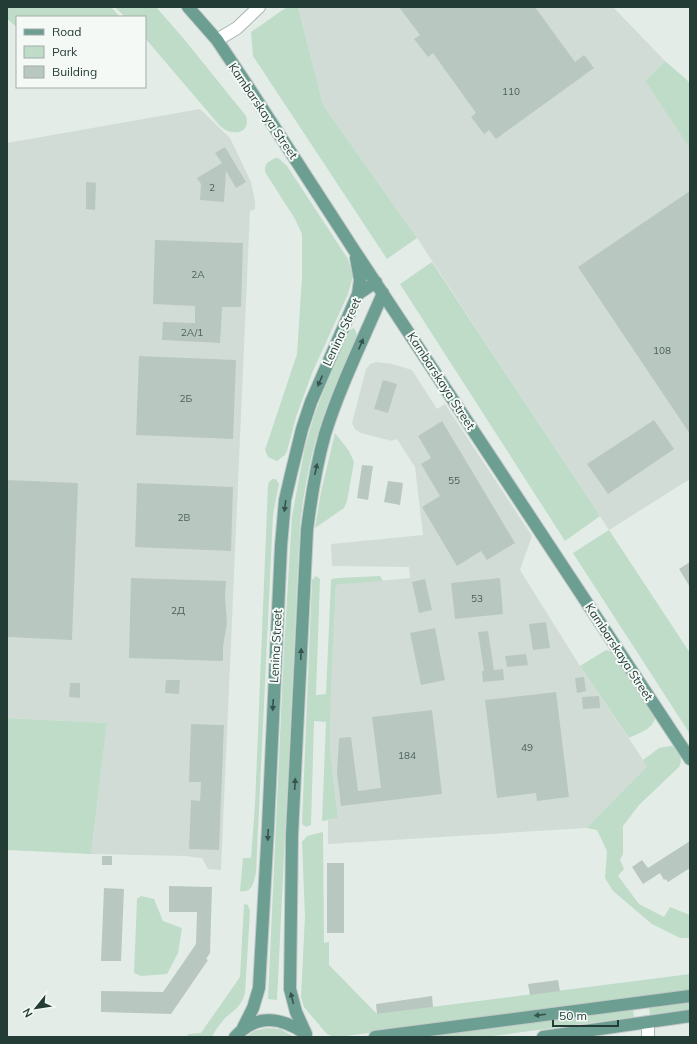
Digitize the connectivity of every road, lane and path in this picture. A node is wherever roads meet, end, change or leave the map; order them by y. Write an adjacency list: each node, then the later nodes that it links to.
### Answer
1 (188, 7): 3 (main road, Kambarskaya Street)
2 (259, 7): 3 (street)
3 (217, 40): 4 (main road, Kambarskaya Street)
4 (354, 250): 5 (main road, Kambarskaya Street); 7 (main road)
5 (376, 282): 6 (main road, Kambarskaya Street); 7 (main road, Lenina Street)
6 (383, 293): 8 (main road, Kambarskaya Street); 13 (main road, Lenina Street, one-way to 6)
7 (358, 294): 12 (main road, Lenina Street, one-way to 12)
8 (690, 759)
9 (690, 996): 14 (main road, one-way to 14)
10 (690, 1016): 11 (main road)
11 (648, 1022): 15 (main road); 16 (street)
12 (239, 1033): 13 (main road)
13 (309, 1036)
14 (375, 1037)
15 (543, 1037)
16 (648, 1037)

